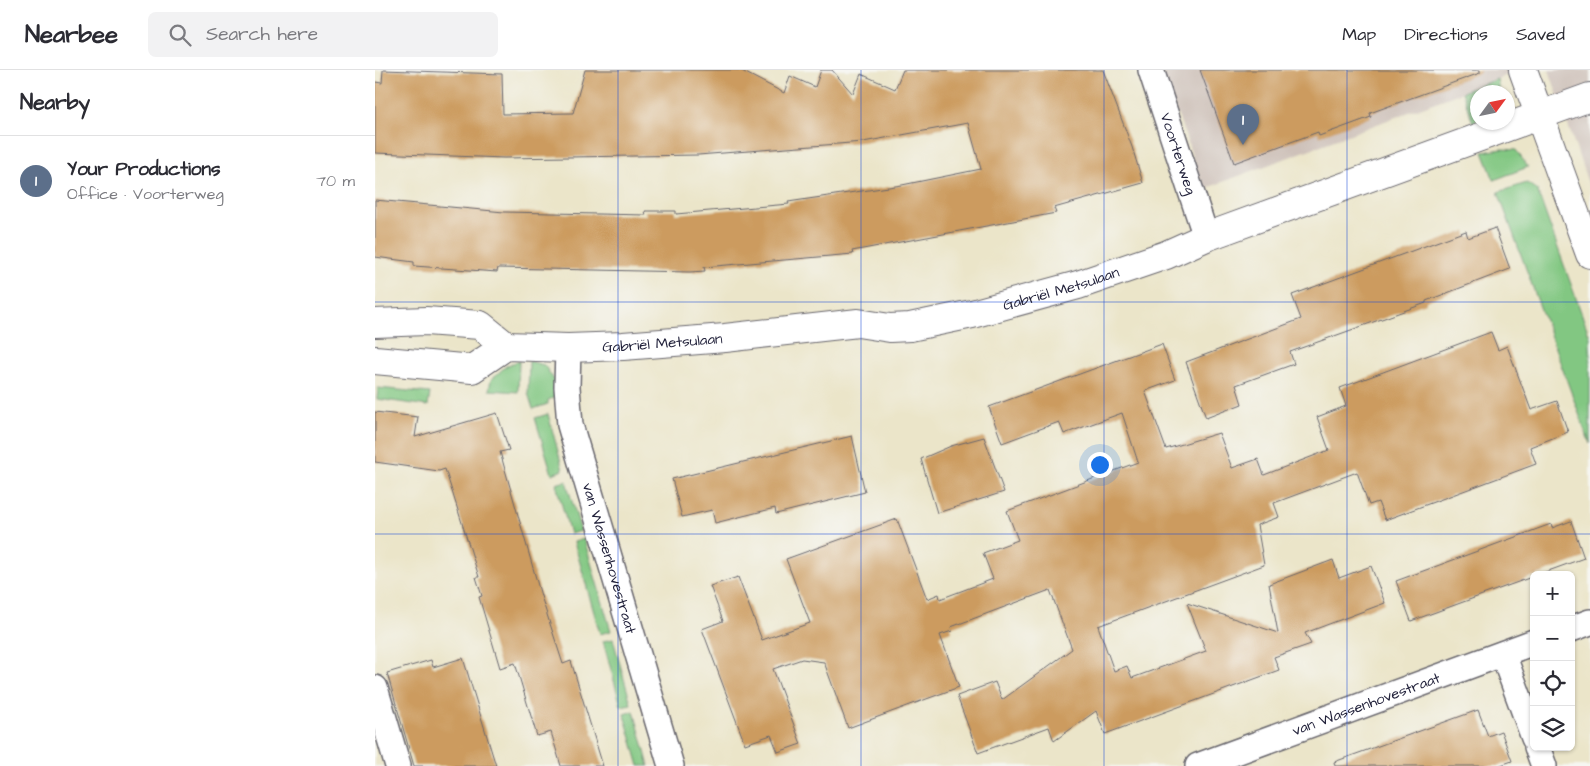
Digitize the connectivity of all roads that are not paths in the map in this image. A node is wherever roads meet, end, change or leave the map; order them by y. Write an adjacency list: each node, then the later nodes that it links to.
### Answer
1 (1151, 70): 5 (street, Voorterweg)
2 (1523, 70): 4 (street)
3 (1590, 97): 4 (street, Gabriël Metsulaan)
4 (1540, 117): 5 (street, Gabriël Metsulaan); 6 (street)
5 (1206, 237): 9 (street, Gabriël Metsulaan)
6 (1590, 254)
7 (375, 323): 8 (street)
8 (506, 346): 9 (street, Gabriël Metsulaan); 10 (street)
9 (568, 348): 20 (street, van Wassenhovestraat)
10 (375, 360)
11 (1590, 622): 12 (street)
12 (1575, 628)
13 (1530, 644): 14 (street, van Wassenhovestraat)
14 (1503, 654): 16 (street); 18 (street, van Wassenhovestraat)
15 (375, 688): 19 (street)
16 (1530, 727)
17 (1538, 751): 22 (street)
18 (1249, 757): 21 (street, van Wassenhovestraat)
19 (398, 766)
20 (671, 766)
21 (1198, 766)
22 (1544, 766)

